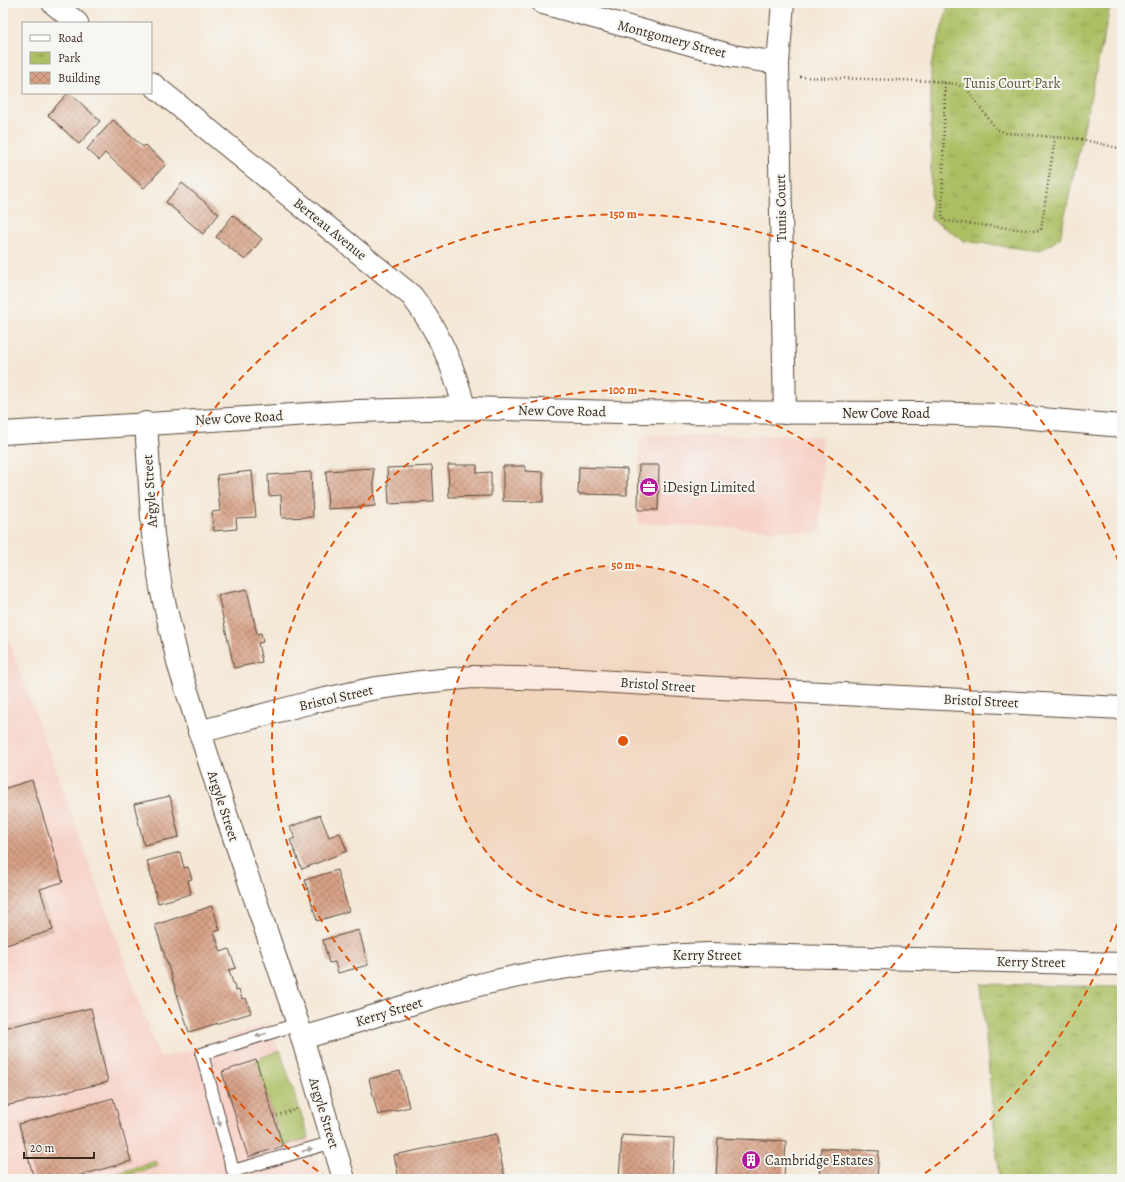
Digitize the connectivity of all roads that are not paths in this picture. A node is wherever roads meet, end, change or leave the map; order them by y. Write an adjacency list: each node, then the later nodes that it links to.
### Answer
1 (53, 3): 4 (street)
2 (543, 3): 5 (street, Montgomery Street)
3 (783, 3): 5 (street, Tunis Court)
4 (76, 22)
5 (778, 70): 8 (street, Tunis Court)
6 (152, 84): 7 (street, Berteau Avenue)
7 (464, 408): 8 (street, New Cove Road); 9 (street, New Cove Road)
8 (785, 413): 10 (street, New Cove Road)
9 (146, 423): 11 (street, New Cove Road); 13 (street, Argyle Street)
10 (1122, 426)
11 (3, 433)
12 (1122, 708): 13 (street, Bristol Street)
13 (199, 732): 15 (street, Argyle Street)
14 (1122, 964): 15 (street, Kerry Street)
15 (300, 1031): 16 (street, Argyle Street); 16 (lane, one-way to 16)
16 (333, 1142): 17 (street, Argyle Street)
17 (344, 1179)

